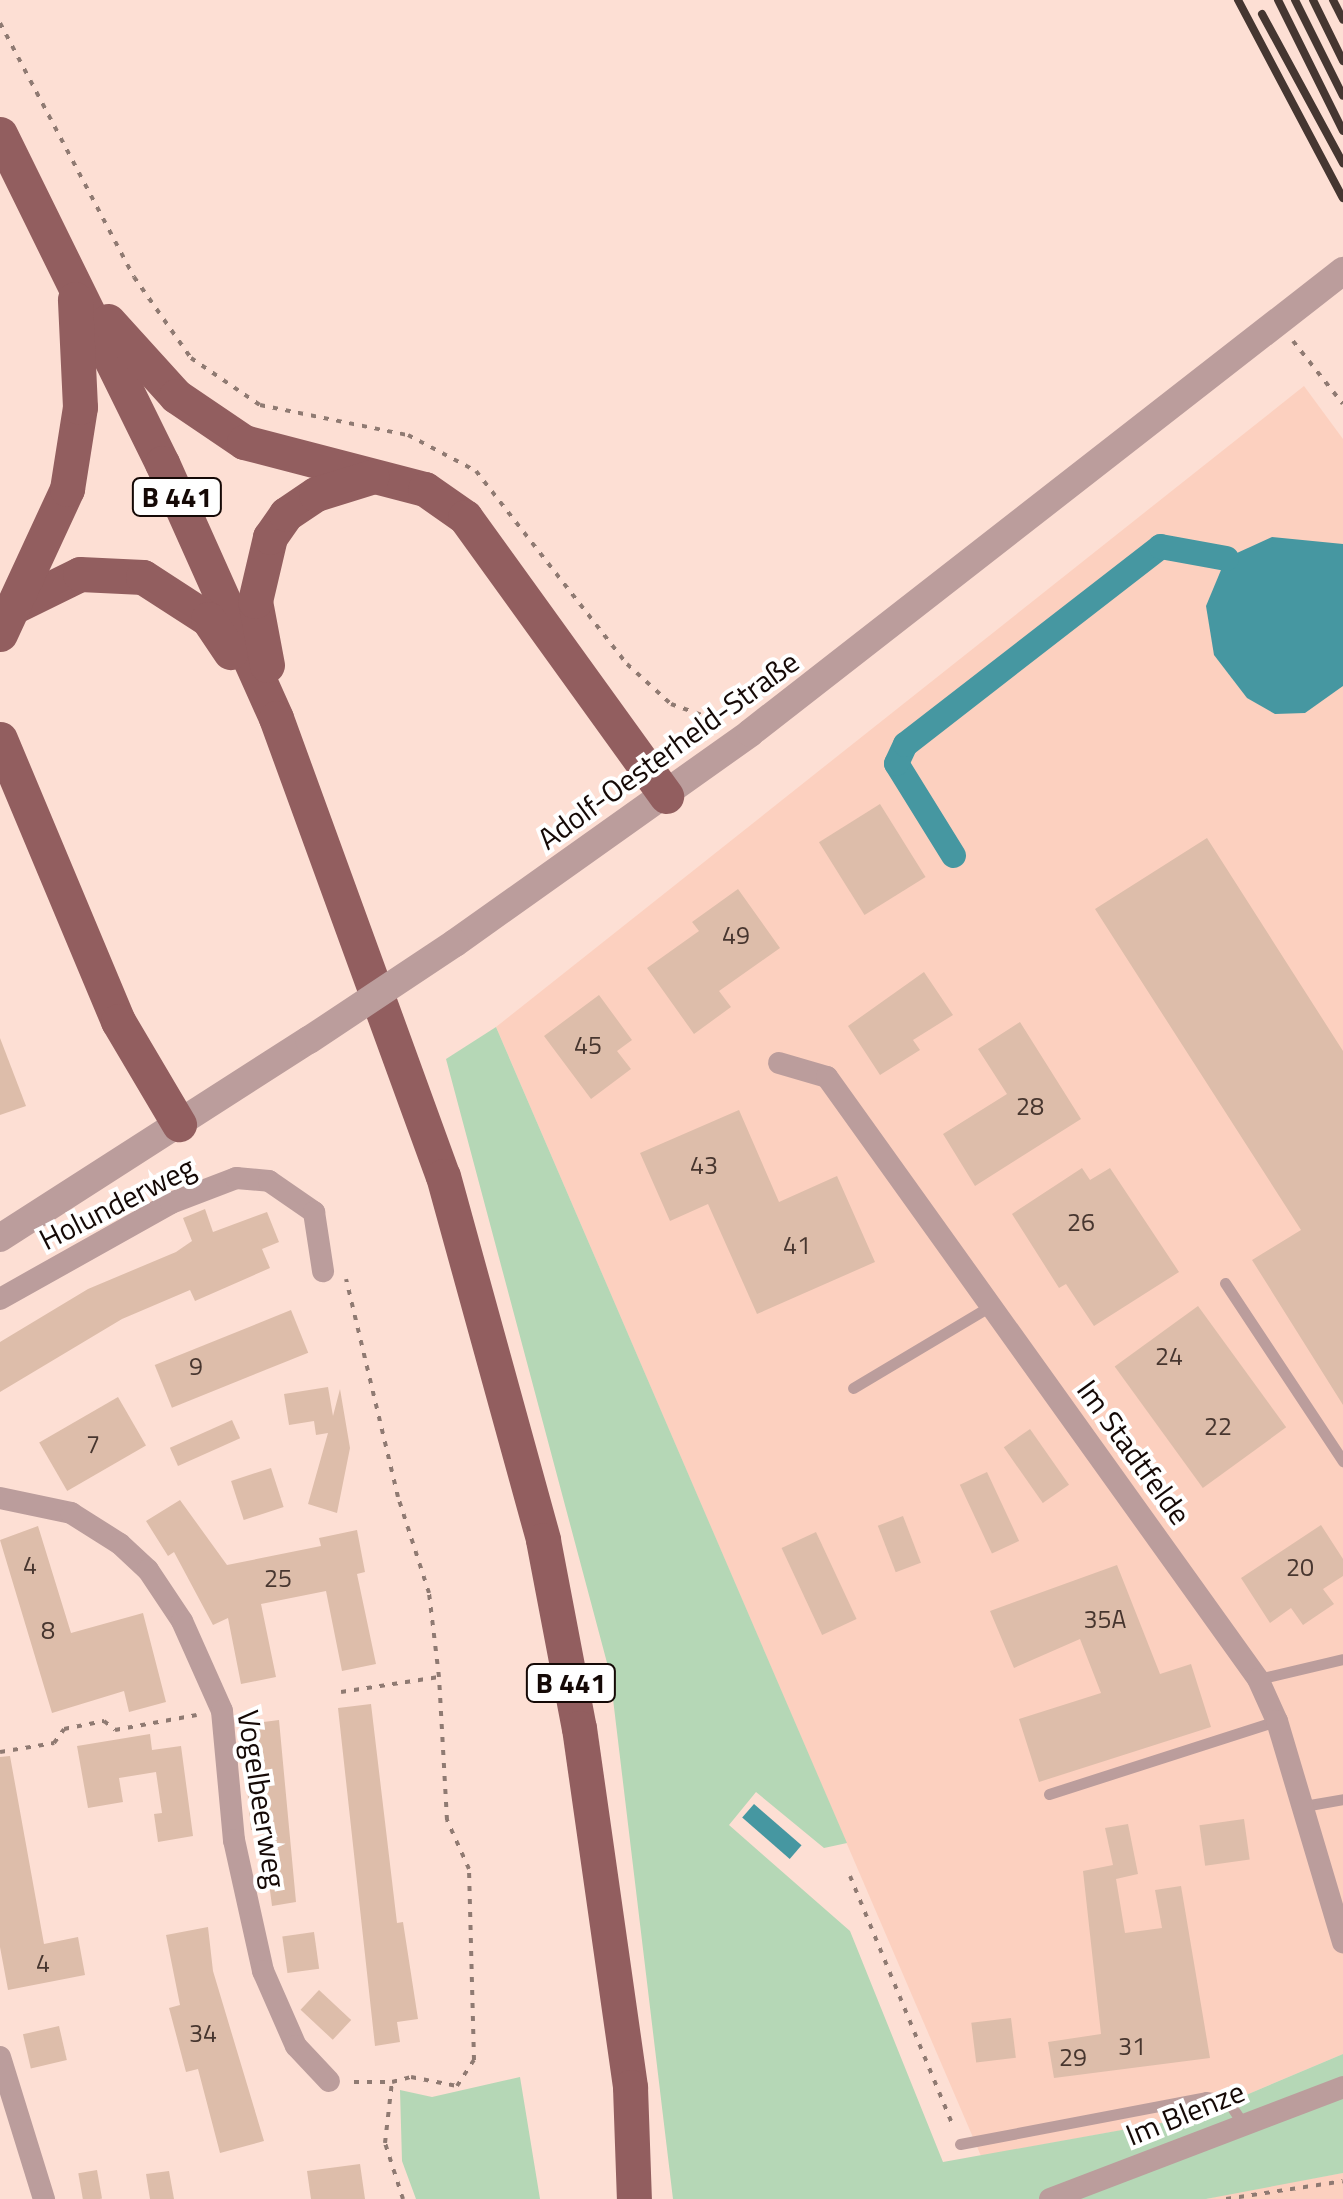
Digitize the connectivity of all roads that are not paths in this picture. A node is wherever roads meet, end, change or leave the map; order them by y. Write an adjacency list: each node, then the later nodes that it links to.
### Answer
1 (0, 134): 3 (main road, B 441)
2 (1343, 271): 8 (street, Adolf-Oesterheld-Straße)
3 (74, 278): 4 (main road); 5 (main road); 6 (main road, B 441)
4 (376, 476): 6 (main road); 8 (main road)
5 (7, 620): 6 (main road)
6 (276, 718): 32 (main road, B 441)
7 (0, 739): 10 (main road)
8 (666, 796): 10 (street, Adolf-Oesterheld-Straße, bridge)
9 (778, 1063): 15 (street, Im Stadtfelde)
10 (179, 1124): 11 (street, Adolf-Oesterheld-Straße)
11 (0, 1238)
12 (323, 1271): 14 (street, Holunderweg)
13 (1225, 1283): 17 (lane)
14 (0, 1299)
15 (992, 1305): 16 (lane); 20 (street, Im Stadtfelde)
16 (853, 1388)
17 (1343, 1461)
18 (0, 1498): 27 (street, Vogelbeerweg)
19 (1343, 1659): 20 (lane)
20 (1258, 1679): 21 (street, Im Stadtfelde)
21 (1278, 1721): 22 (lane); 24 (street, Im Stadtfelde)
22 (1049, 1794)
23 (1343, 1799): 24 (lane)
24 (1304, 1806): 25 (street, Im Stadtfelde)
25 (1343, 1942)
26 (0, 2057): 31 (street)
27 (329, 2082)
28 (1343, 2087): 29 (street, Im Blenze)
29 (1242, 2122): 30 (lane); 33 (street, Im Blenze)
30 (960, 2144)
31 (44, 2199)
32 (634, 2199)
33 (1050, 2199)

